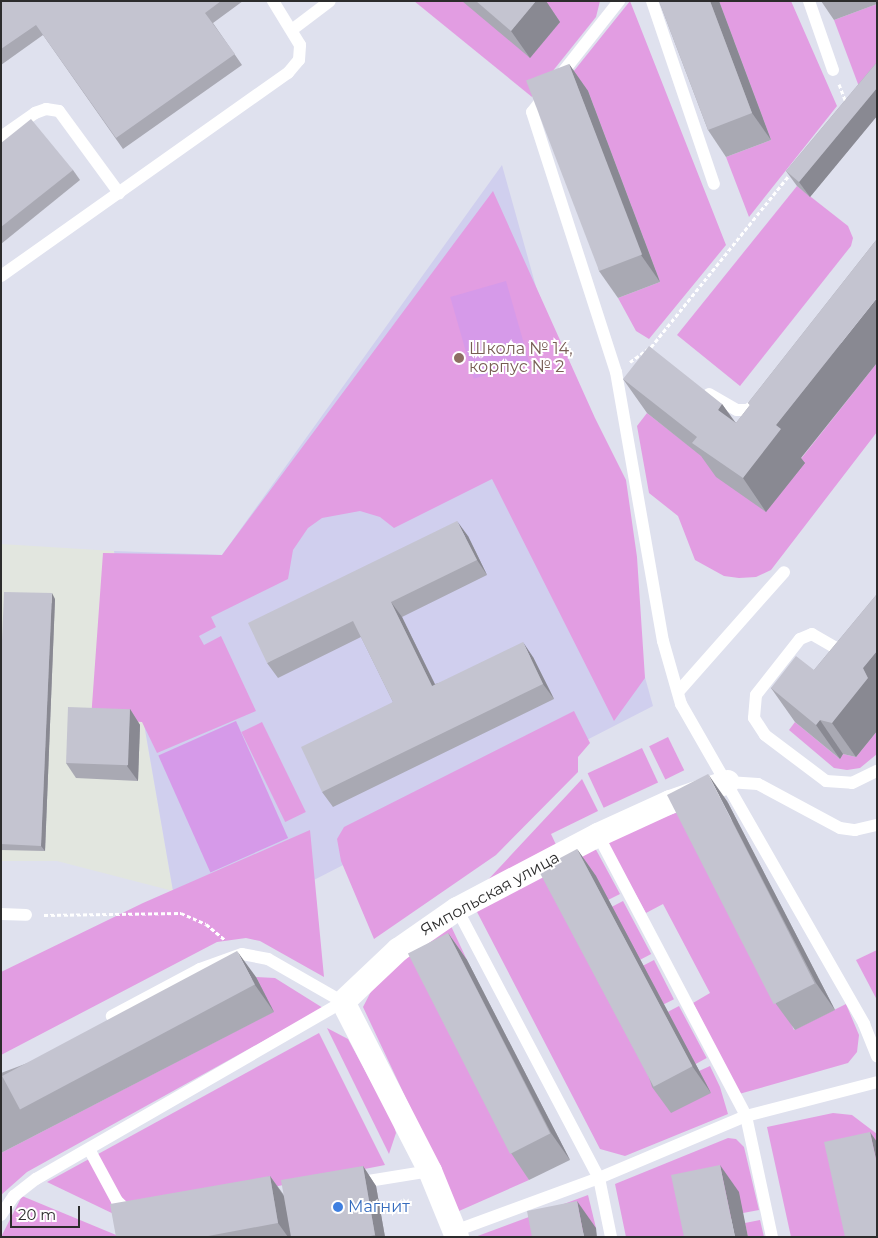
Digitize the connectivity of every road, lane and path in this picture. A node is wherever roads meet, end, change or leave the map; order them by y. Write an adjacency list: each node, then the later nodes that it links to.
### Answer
1 (273, 1): 6 (lane)
2 (330, 1): 6 (lane)
3 (618, 1): 14 (lane)
4 (652, 1): 11 (lane)
5 (809, 1): 7 (lane)
6 (293, 29): 12 (lane)
7 (833, 70): 8 (path)
8 (841, 112)
9 (1, 137): 12 (lane)
10 (798, 165): 14 (path)
11 (714, 184)
12 (119, 193): 13 (lane)
13 (1, 276)
14 (616, 372): 19 (lane)
15 (698, 386): 16 (lane)
16 (768, 392)
17 (784, 572): 19 (lane)
18 (858, 634): 20 (lane)
19 (678, 692): 21 (lane)
20 (877, 771)
21 (728, 782): 22 (lane); 23 (street, Ямпольская улица); 30 (lane)
22 (877, 825)
23 (598, 835): 24 (street, Ямпольская улица); 32 (lane)
24 (457, 909): 28 (street, Ямпольская улица); 35 (lane)
25 (1, 914): 26 (lane)
26 (26, 915): 27 (path)
27 (242, 954): 28 (lane); 29 (lane)
28 (343, 1002): 33 (lane); 34 (street)
29 (96, 1024)
30 (877, 1057)
31 (877, 1082): 32 (lane)
32 (746, 1116): 35 (lane); 41 (lane)
33 (89, 1150): 37 (lane); 38 (lane)
34 (430, 1171): 36 (lane); 39 (street)
35 (599, 1178): 39 (lane); 40 (lane)
36 (347, 1184)
37 (1, 1215)
38 (143, 1216)
39 (456, 1234)
40 (611, 1237)
41 (772, 1237)

